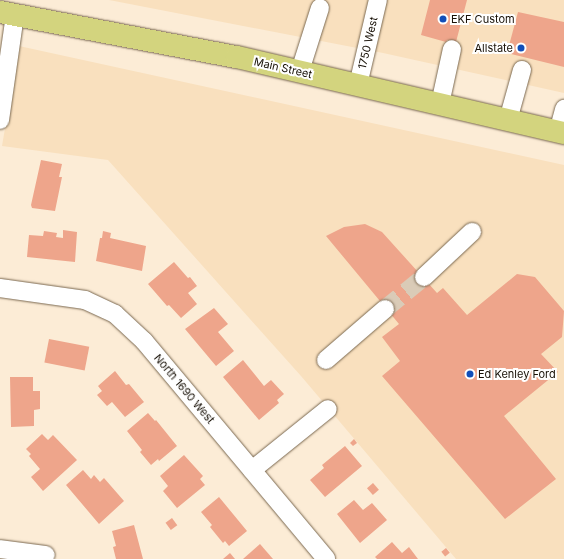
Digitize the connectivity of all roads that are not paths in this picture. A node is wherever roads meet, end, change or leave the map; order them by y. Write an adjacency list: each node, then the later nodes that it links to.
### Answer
1 (378, 0): 7 (street, 1750 West)
2 (320, 8): 6 (street)
3 (7, 13): 6 (main road, Main Street); 10 (street)
4 (452, 49): 8 (street)
5 (522, 70): 11 (street)
6 (300, 71): 7 (main road, Main Street)
7 (358, 85): 8 (main road, Main Street)
8 (440, 104): 11 (main road, Main Street)
9 (564, 109): 12 (street)
10 (0, 120)
11 (508, 120): 12 (main road, Main Street)
12 (561, 133)
13 (472, 232): 14 (street)
14 (424, 277)
15 (0, 288): 19 (street, North 1690 West)
16 (385, 309): 17 (street)
17 (326, 360)
18 (328, 409): 19 (street)
19 (252, 470): 22 (street, North 1690 West)
20 (0, 549): 21 (street)
21 (46, 555)
22 (326, 559)

